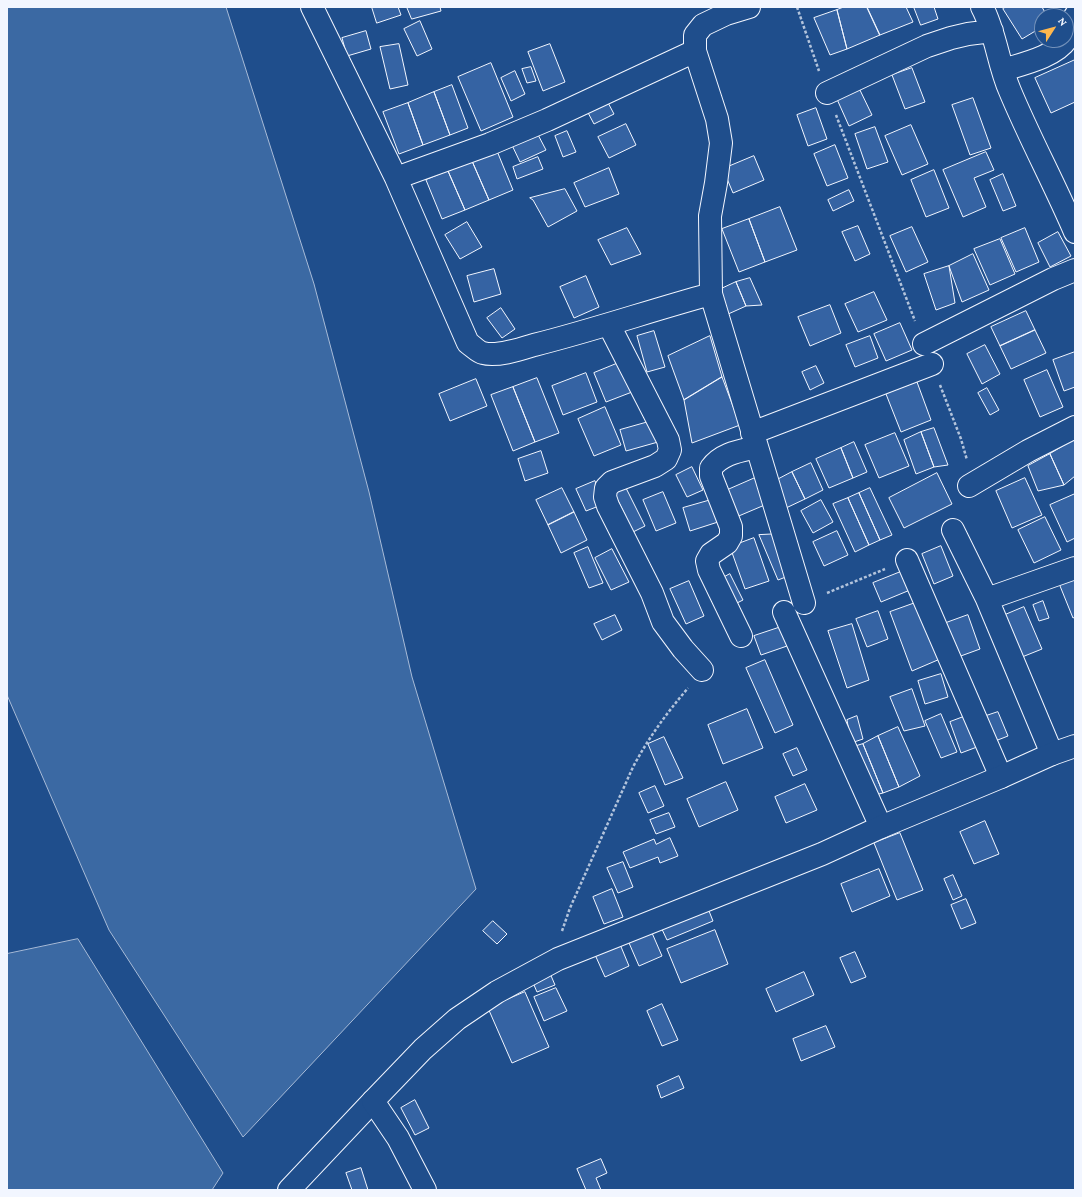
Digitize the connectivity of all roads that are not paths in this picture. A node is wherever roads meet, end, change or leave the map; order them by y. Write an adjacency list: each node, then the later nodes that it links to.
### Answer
1 (312, 7): 9 (street)
2 (749, 7): 6 (street)
3 (982, 7): 5 (street)
4 (1075, 16): 7 (street)
5 (992, 31): 7 (street); 8 (street)
6 (695, 51): 9 (street); 12 (street)
7 (1003, 70): 10 (street)
8 (827, 93)
9 (396, 178): 13 (street)
10 (1075, 232)
11 (1075, 270): 14 (street)
12 (711, 294): 13 (street); 17 (street)
13 (609, 325): 26 (street)
14 (924, 344)
15 (932, 364): 17 (street)
16 (1075, 427): 18 (street)
17 (754, 440): 23 (street); 25 (street)
18 (969, 486)
19 (953, 530): 22 (street)
20 (907, 560): 29 (street)
21 (1075, 568): 22 (street)
22 (987, 599): 28 (street)
23 (804, 603)
24 (784, 612): 30 (street)
25 (740, 636)
26 (702, 670)
27 (1075, 746): 28 (street)
28 (1052, 754): 29 (street)
29 (1001, 777): 30 (street)
30 (881, 827): 31 (street)
31 (373, 1101): 32 (street); 33 (street)
32 (289, 1190)
33 (425, 1190)

